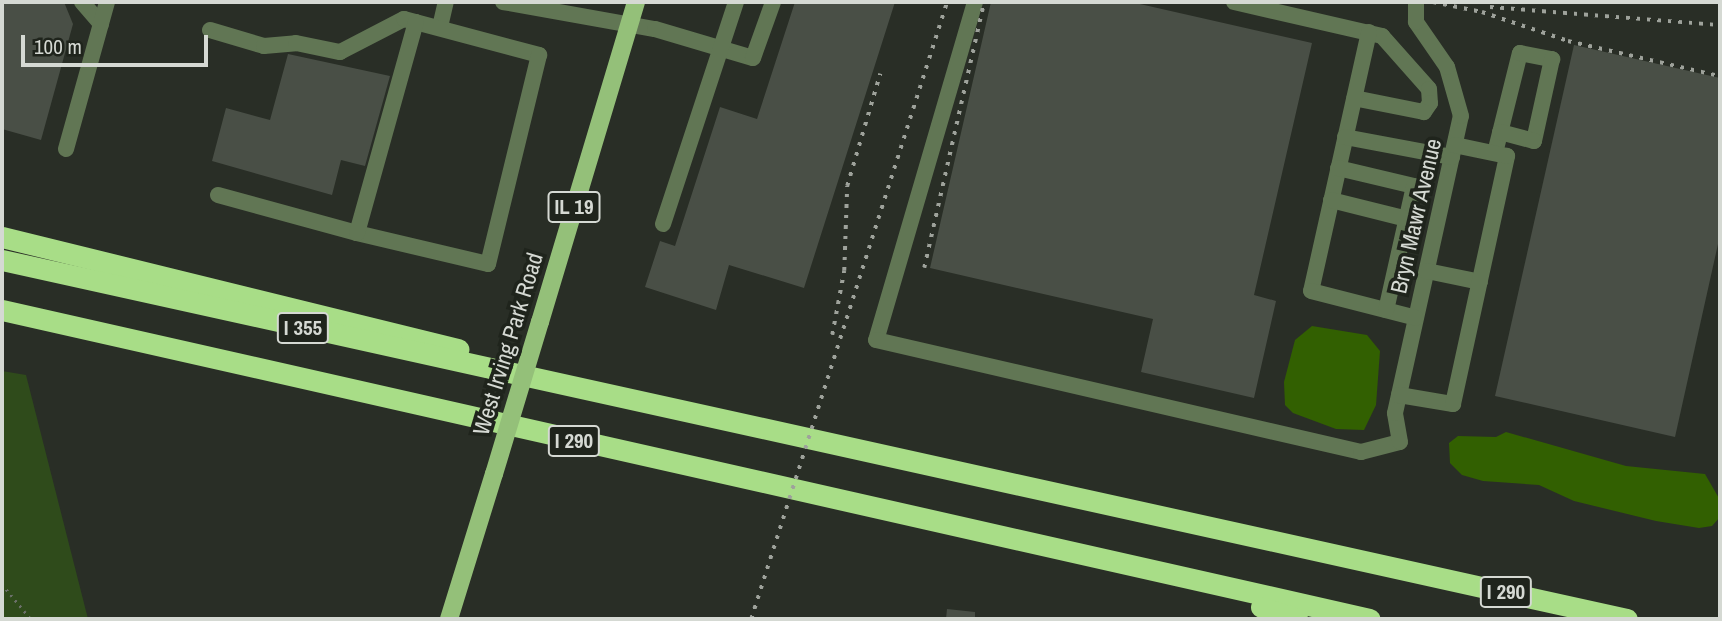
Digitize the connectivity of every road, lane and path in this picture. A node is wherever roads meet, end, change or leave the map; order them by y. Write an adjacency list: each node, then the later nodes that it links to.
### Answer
1 (82, 2): 12 (street)
2 (107, 2): 12 (street)
3 (446, 2): 14 (street)
4 (503, 2): 13 (street)
5 (636, 2): 13 (main road, West Irving Park Road / IL 19)
6 (736, 2): 17 (street)
7 (773, 2): 17 (street)
8 (975, 2): 38 (street, Bryn Mawr Avenue)
9 (1234, 2): 16 (street)
10 (1415, 6): 22 (street, Bryn Mawr Avenue)
11 (416, 22): 14 (street); 15 (street); 29 (street)
12 (101, 24): 21 (street)
13 (629, 25): 17 (street); 42 (main road, West Irving Park Road / IL 19, bridge)
14 (440, 27): 29 (street)
15 (210, 30)
16 (1369, 32): 18 (street); 18 (street)
17 (720, 50): 28 (street)
18 (1354, 98): 20 (street)
19 (1500, 132): 19 (street); 23 (street)
20 (1345, 136): 22 (street); 24 (street)
21 (66, 149)
22 (1454, 151): 23 (street); 32 (street, Bryn Mawr Avenue)
23 (1495, 153): 33 (street)
24 (1338, 168): 26 (street); 27 (street)
25 (218, 195): 29 (street)
26 (1331, 200): 27 (street); 35 (street)
27 (1407, 219): 35 (street)
28 (663, 224)
29 (357, 233)
30 (2, 237): 37 (highway, I 290)
31 (2, 260): 37 (highway, I 355)
32 (1427, 271): 33 (street); 36 (street, Bryn Mawr Avenue)
33 (1480, 282): 38 (street)
34 (2, 310): 39 (highway, I 290)
35 (1386, 310): 36 (street)
36 (1416, 318): 38 (street, Bryn Mawr Avenue)
37 (604, 393): 45 (highway, I 290)
38 (1399, 395)
39 (1146, 570): 43 (highway); 44 (highway, I 290)
40 (2, 584): 41 (path)
41 (32, 619)
42 (449, 619)
43 (1297, 619)
44 (1370, 619)
45 (1628, 619)

